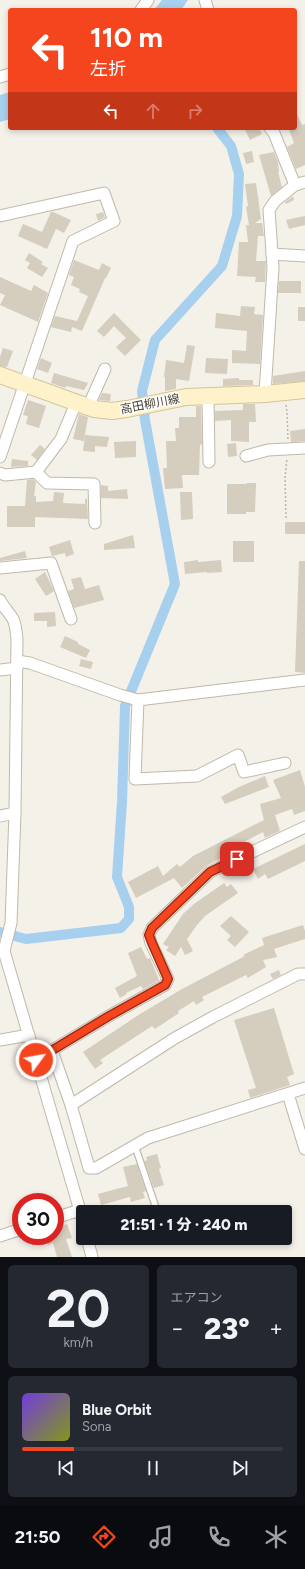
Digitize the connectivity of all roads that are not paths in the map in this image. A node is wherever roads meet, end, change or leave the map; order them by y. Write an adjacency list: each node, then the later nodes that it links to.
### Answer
1 (272, 130): 2 (street)
2 (300, 183): 4 (street)
3 (0, 216): 8 (street)
4 (272, 254): 5 (street); 10 (street)
5 (305, 256)
6 (105, 369): 12 (street)
7 (0, 375): 8 (main road, 高田柳川線)
8 (24, 384): 12 (main road, 高田柳川線); 15 (street)
9 (305, 390): 10 (main road, 高田柳川線)
10 (265, 394): 11 (main road, 高田柳川線)
11 (208, 396): 12 (main road, 高田柳川線); 16 (street)
12 (82, 405): 17 (street)
13 (305, 448): 14 (street)
14 (246, 456)
15 (0, 457)
16 (209, 462)
17 (36, 472): 18 (street); 19 (street)
18 (0, 473)
19 (95, 523)
20 (0, 568): 22 (street)
21 (0, 600): 23 (street)
22 (71, 619)
23 (17, 664): 24 (street); 26 (street); 28 (street)
24 (0, 670)
25 (305, 680): 26 (street)
26 (138, 700): 27 (street)
27 (285, 763)
28 (15, 813): 29 (street); 32 (street)
29 (0, 816)
30 (305, 827): 34 (street)
31 (305, 974): 38 (street)
32 (30, 1035): 33 (street); 35 (street)
33 (0, 1040)
34 (52, 1051): 35 (street); 38 (street)
35 (36, 1060): 41 (street)
36 (305, 1088): 37 (street)
37 (288, 1094): 39 (street); 40 (street)
38 (71, 1104): 39 (street)
39 (135, 1146): 42 (lane)
40 (305, 1149)
41 (79, 1205)
42 (155, 1205)
43 (76, 1216): 44 (street)
44 (64, 1217)
45 (12, 1232): 46 (street)
46 (0, 1236)
47 (89, 1245): 48 (street)
48 (92, 1257)

